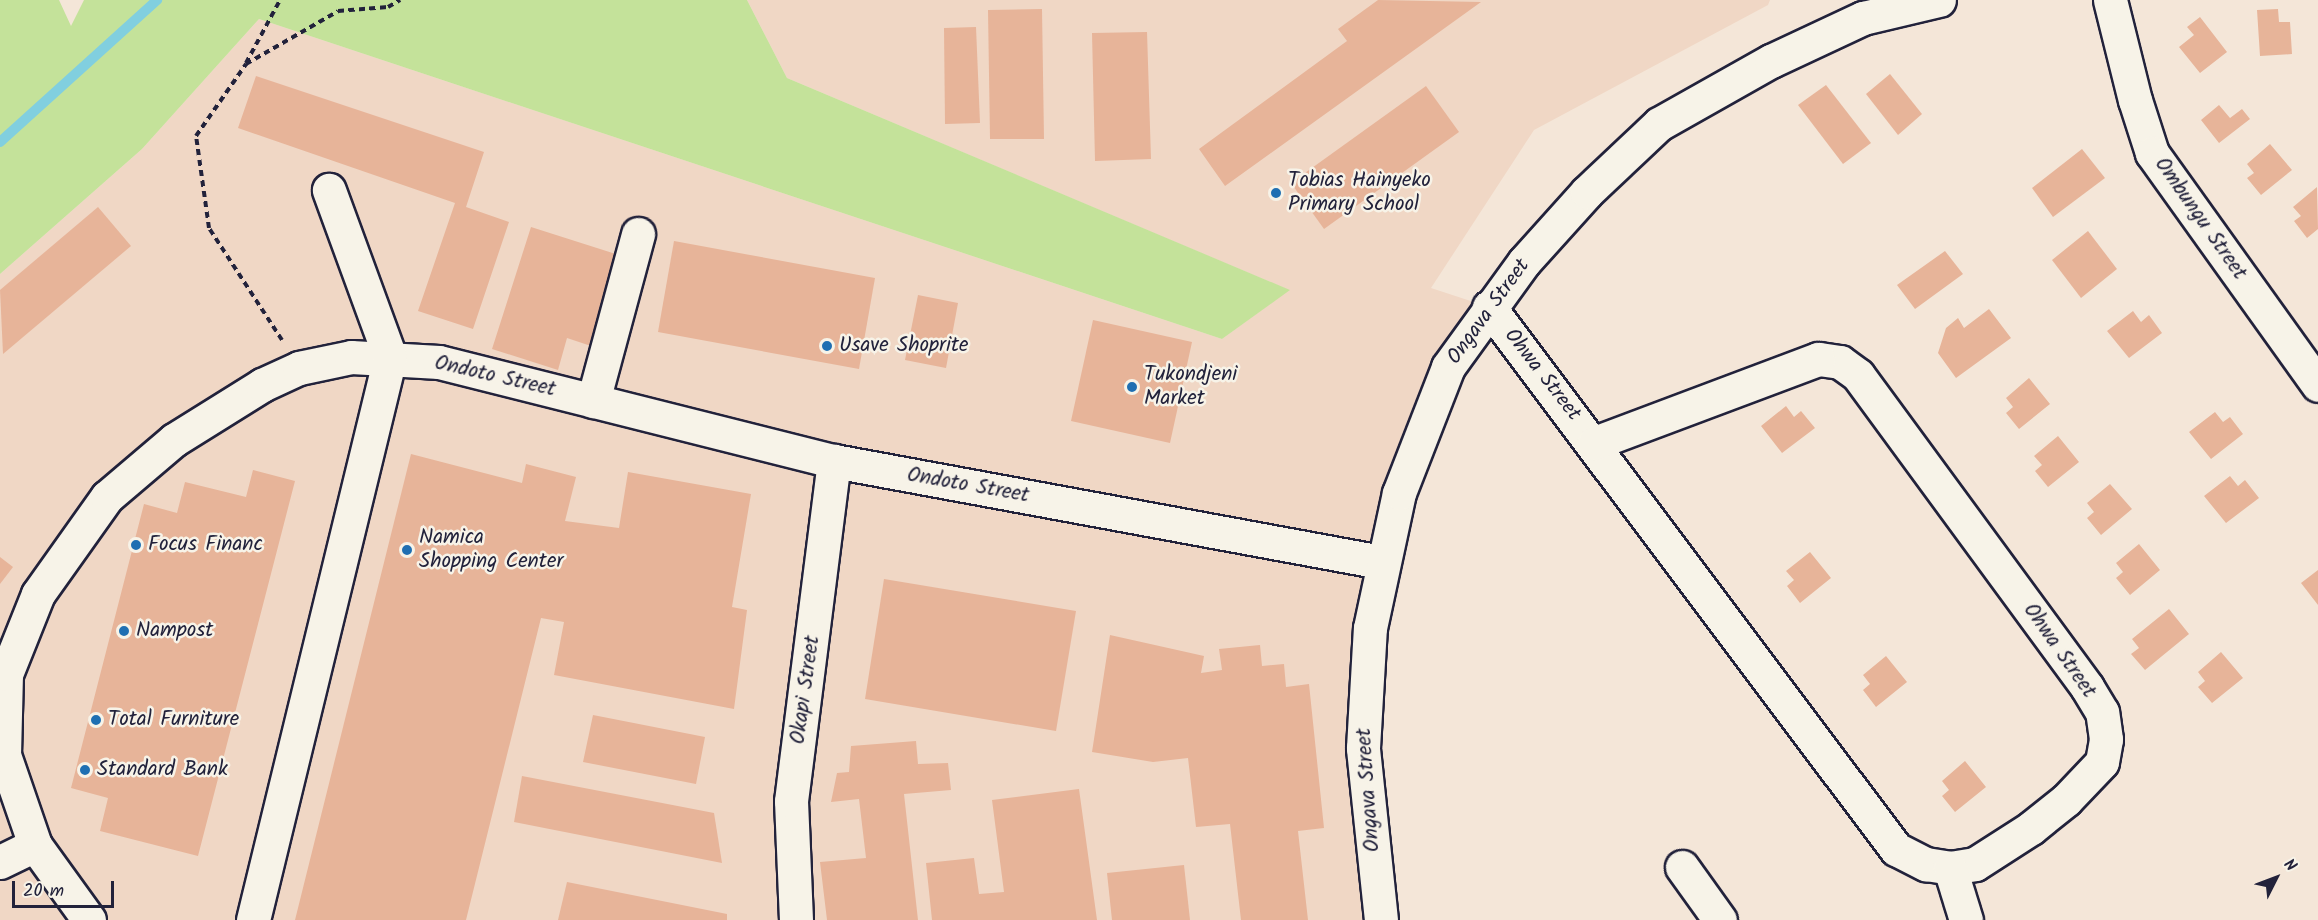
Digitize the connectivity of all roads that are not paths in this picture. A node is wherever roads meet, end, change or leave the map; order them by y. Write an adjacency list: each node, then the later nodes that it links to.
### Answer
1 (1939, 0): 3 (street, Ongava Street)
2 (2110, 0): 8 (street, Ombungu Street)
3 (1859, 9): 6 (street, Ongava Street)
4 (329, 190): 7 (street)
5 (638, 234): 9 (street)
6 (1489, 307): 10 (street, Ohwa Street); 12 (street, Ongava Street)
7 (390, 357): 9 (street, Ondoto Street); 13 (street, Ondoto Street); 18 (street)
8 (2318, 385)
9 (592, 401): 11 (street, Ondoto Street)
10 (1594, 443): 16 (street, Ohwa Street); 16 (street, Ohwa Street)
11 (834, 461): 12 (street, Ondoto Street); 19 (street, Okapi Street)
12 (1381, 562): 20 (street, Ongava Street)
13 (35, 845): 14 (street); 17 (street, Ondoto Street)
14 (0, 862)
15 (1682, 867): 21 (street)
16 (1950, 868): 22 (street)
17 (89, 920)
18 (253, 920)
19 (796, 920)
20 (1381, 920)
21 (1720, 920)
22 (1966, 920)

